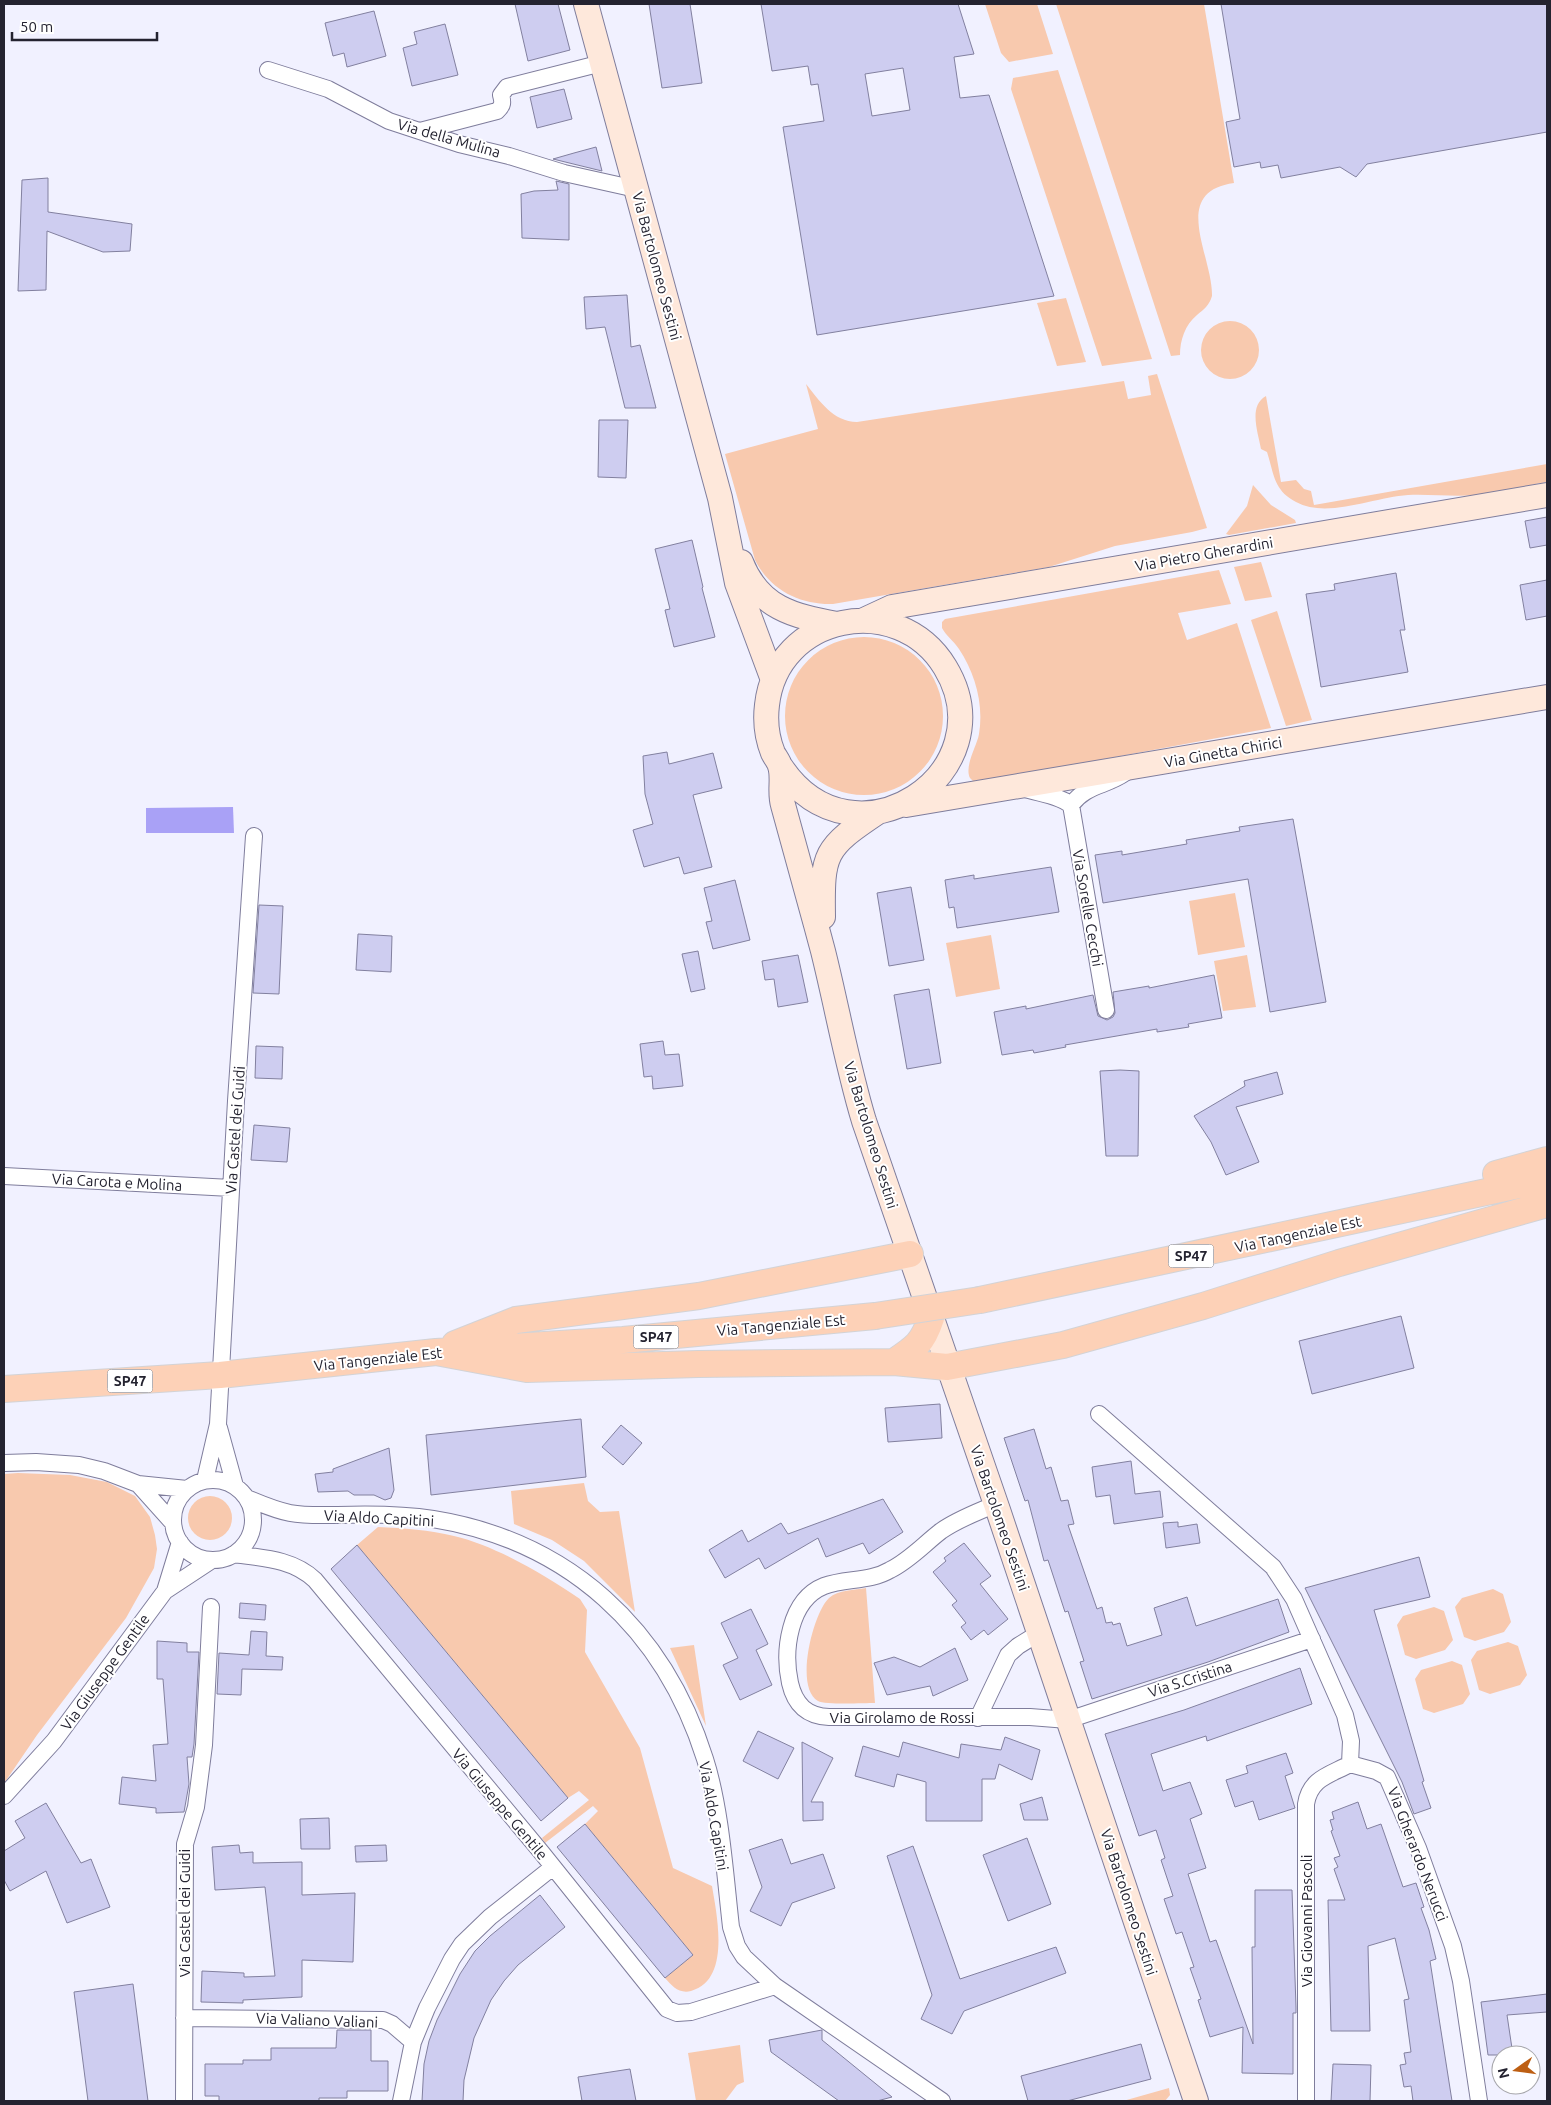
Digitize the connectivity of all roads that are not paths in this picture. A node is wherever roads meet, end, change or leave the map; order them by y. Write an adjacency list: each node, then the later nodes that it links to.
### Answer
1 (586, 4): 2 (main road, Via Bartolomeo Sestini)
2 (602, 63): 4 (street); 5 (main road, Via Bartolomeo Sestini)
3 (268, 70): 4 (street, Via della Mulina)
4 (420, 131): 5 (street, Via della Mulina)
5 (636, 189): 7 (main road, Via Bartolomeo Sestini)
6 (1547, 495): 8 (main road, Via Pietro Gherardini)
7 (727, 529): 9 (main road); 10 (main road)
8 (864, 620): 9 (main road); 16 (main road)
9 (837, 624): 10 (main road)
10 (774, 680): 12 (main road)
11 (1547, 697): 13 (main road, Via Ginetta Chirici)
12 (781, 767): 16 (main road, Via Ginetta Chirici); 18 (main road)
13 (1132, 768): 14 (main road, Via Ginetta Chirici); 15 (street)
14 (1018, 786): 15 (street); 16 (main road, Via Ginetta Chirici)
15 (1071, 806): 19 (street, Via Sorelle Cecchi)
16 (889, 809): 18 (main road)
17 (254, 836): 23 (street, Via Castel dei Guidi)
18 (823, 952): 26 (main road, Via Bartolomeo Sestini)
19 (1106, 1010)
20 (1547, 1160): 25 (main road)
21 (4, 1176): 23 (street, Via Carota e Molina)
22 (1547, 1179): 25 (main road, Via Tangenziale Est / SP47)
23 (231, 1188): 31 (street, Via Castel dei Guidi)
24 (1547, 1204): 30 (main road)
25 (1403, 1211): 28 (main road, Via Tangenziale Est / SP47, bridge)
26 (910, 1254): 27 (main road, Via Bartolomeo Sestini); 28 (main road)
27 (931, 1318): 29 (main road); 30 (main road, Via Bartolomeo Sestini)
28 (436, 1352): 29 (main road); 31 (main road, Via Tangenziale Est / SP47)
29 (894, 1362): 30 (main road)
30 (947, 1367): 41 (main road, Via Bartolomeo Sestini)
31 (220, 1376): 32 (main road, Via Tangenziale Est / SP47); 34 (street, Via Castel dei Guidi)
32 (4, 1390)
33 (1099, 1414): 49 (street)
34 (218, 1424): 36 (street, Via Castel dei Guidi); 38 (street, Via Castel dei Guidi)
35 (4, 1463): 37 (street)
36 (205, 1480): 38 (street); 39 (street)
37 (138, 1484): 39 (street); 42 (street)
38 (236, 1486): 40 (street)
39 (187, 1490): 42 (street)
40 (247, 1498): 44 (street); 55 (street, Via Aldo Capitini)
41 (996, 1504): 48 (main road, Via Bartolomeo Sestini); 50 (street, Via Girolamo de Rossi)
42 (173, 1523): 43 (street)
43 (180, 1542): 45 (street); 46 (street, Via Giuseppe Gentile)
44 (234, 1554): 45 (street); 54 (street, Via Giuseppe Gentile)
45 (212, 1560): 46 (street, Via Giuseppe Gentile)
46 (165, 1591): 53 (street, Via Giuseppe Gentile)
47 (211, 1607): 56 (street, Via Castel dei Guidi)
48 (1039, 1633): 50 (street); 51 (main road, Via Bartolomeo Sestini)
49 (1312, 1638): 51 (street, Via S.Cristina); 52 (street)
50 (978, 1718): 51 (street, Via Girolamo de Rossi)
51 (1068, 1720): 58 (main road, Via Bartolomeo Sestini)
52 (1350, 1764): 62 (street, Via Giovanni Pascoli); 63 (street, Via Gherardo Nerucci)
53 (4, 1796)
54 (553, 1867): 55 (street, Via Giuseppe Gentile); 57 (street)
55 (774, 1986): 59 (street, Via Aldo Capitini)
56 (184, 2018): 57 (street, Via Valiano Valiani); 60 (street, Via Castel dei Guidi)
57 (413, 2042): 61 (street)
58 (1190, 2095)
59 (934, 2099)
60 (184, 2101)
61 (401, 2101)
62 (1306, 2101)
63 (1479, 2101)

